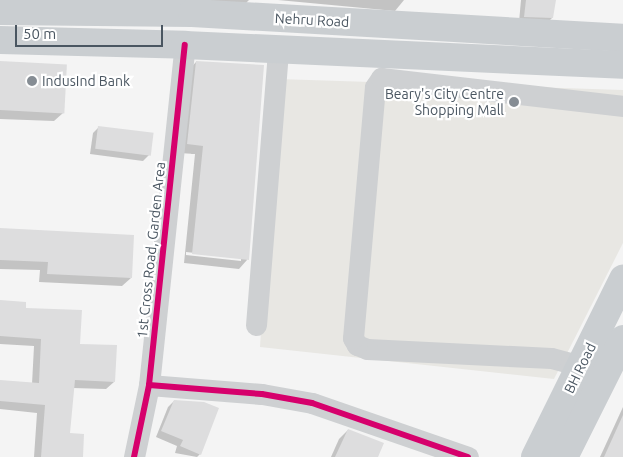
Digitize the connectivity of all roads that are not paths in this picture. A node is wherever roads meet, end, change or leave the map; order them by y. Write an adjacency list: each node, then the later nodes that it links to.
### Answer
1 (167, 6): 2 (main road, Nehru Road); 3 (main road, Nehru Road)
2 (0, 11)
3 (623, 38)
4 (0, 40): 5 (main road)
5 (185, 45): 6 (main road); 14 (street, 1st Cross Road, Garden Area)
6 (278, 50): 7 (main road); 10 (street)
7 (623, 65)
8 (623, 106): 12 (street)
9 (623, 278): 12 (main road, BH Road)
10 (256, 325)
11 (623, 339): 13 (main road, BH Road)
12 (581, 366): 17 (main road, BH Road)
13 (617, 366): 18 (main road, BH Road)
14 (149, 385): 15 (street, 1st Cross Road, Garden Area); 16 (street)
15 (134, 457)
16 (468, 457)
17 (535, 457)
18 (564, 457)

